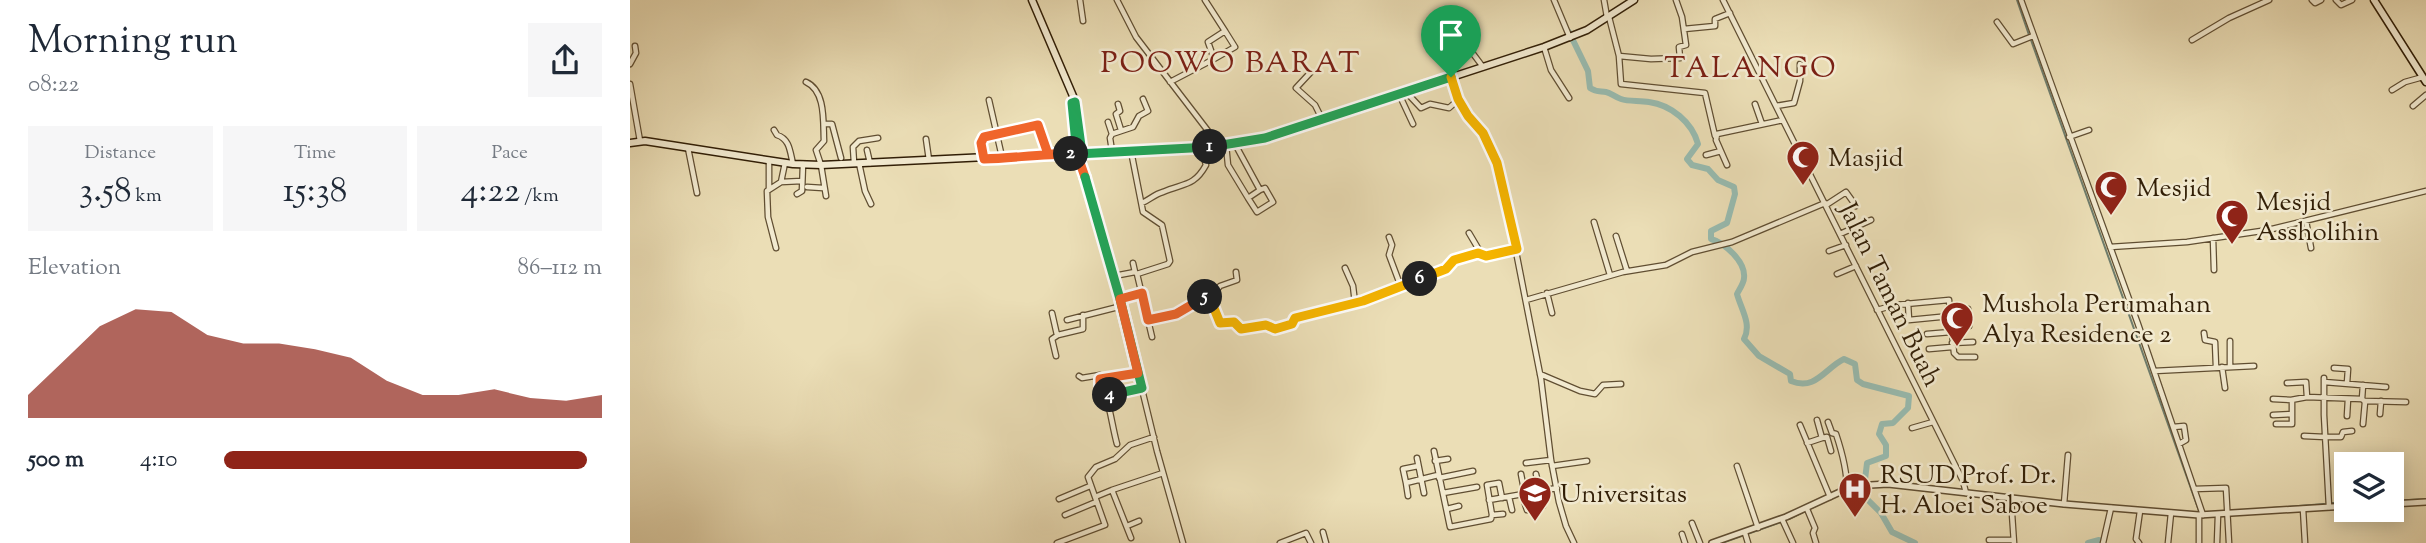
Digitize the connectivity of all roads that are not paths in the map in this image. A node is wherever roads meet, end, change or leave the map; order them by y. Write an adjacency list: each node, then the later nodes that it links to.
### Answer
1 (1031, 0): 78 (main road)
2 (1080, 0): 19 (street)
3 (1117, 0): 38 (street)
4 (1205, 0): 22 (street)
5 (1553, 0): 24 (street)
6 (1604, 0): 18 (street)
7 (1634, 0): 18 (main road)
8 (1676, 0): 21 (street)
9 (1723, 0): 17 (street, Jalan Taman Buah)
10 (2021, 0): 23 (street)
11 (2269, 0): 25 (street)
12 (2312, 0): 13 (street)
13 (2321, 0)
14 (2336, 0): 15 (street)
15 (2352, 0)
16 (2374, 0): 36 (main road)
17 (1730, 13): 21 (street); 49 (street, Jalan Taman Buah)
18 (1608, 16): 24 (main road); 29 (street)
19 (1083, 21)
20 (1997, 22): 23 (street)
21 (1684, 29): 29 (street)
22 (1225, 31): 30 (street); 30 (street)
23 (2033, 36): 63 (street)
24 (1573, 37): 27 (main road)
25 (2192, 40)
26 (635, 46): 31 (street)
27 (1544, 47): 33 (main road); 43 (street)
28 (1471, 51): 33 (street)
29 (1619, 56): 62 (street)
30 (1214, 59): 38 (street)
31 (630, 64)
32 (1800, 64): 49 (street)
33 (1483, 67): 35 (main road)
34 (1310, 73): 51 (street)
35 (1451, 77): 41 (main road); 45 (street)
36 (2425, 79): 40 (street)
37 (806, 82): 54 (street)
38 (1170, 82): 70 (street)
39 (630, 84): 66 (street)
40 (2392, 90)
41 (1403, 93): 45 (street); 51 (main road); 55 (street)
42 (2426, 94): 50 (street)
43 (1569, 98)
44 (1143, 99): 58 (street)
45 (1458, 99): 123 (street)
46 (989, 100): 61 (street)
47 (1118, 104): 58 (street)
48 (1755, 104): 56 (street)
49 (1776, 106): 52 (street, Jalan Taman Buah)
50 (2413, 106)
51 (1322, 119): 68 (main road)
52 (1783, 120): 56 (street); 105 (street, Jalan Taman Buah)
53 (1108, 122): 60 (street)
54 (824, 124): 80 (street); 90 (street)
55 (1413, 124)
56 (1762, 124): 62 (street)
57 (774, 130): 87 (street)
58 (1121, 130): 60 (street)
59 (2089, 130): 63 (street)
60 (1112, 134): 74 (street)
61 (998, 135): 77 (street); 81 (street); 82 (street)
62 (1715, 136): 76 (street)
63 (2069, 137): 120 (street)
64 (878, 138): 89 (street)
65 (926, 139): 84 (street)
66 (640, 141): 67 (main road); 72 (main road)
67 (630, 143)
68 (1235, 144): 69 (main road); 97 (street)
69 (1226, 145): 70 (main road); 102 (street)
70 (1217, 146): 71 (main road)
71 (1201, 147): 75 (main road); 103 (street)
72 (688, 148): 83 (main road); 99 (street)
73 (867, 149): 86 (street)
74 (1109, 150): 75 (main road); 78 (main road)
75 (1131, 151): 103 (street)
76 (1721, 152): 79 (street); 91 (street)
77 (1048, 154): 78 (main road); 81 (main road)
78 (1080, 155): 135 (street)
79 (1706, 155)
80 (841, 158)
81 (1002, 158): 82 (main road)
82 (984, 159): 84 (main road)
83 (769, 160): 85 (main road); 96 (street)
84 (929, 161): 86 (main road)
85 (785, 162): 87 (main road); 92 (street)
86 (870, 163): 89 (main road)
87 (793, 164): 88 (main road)
88 (803, 164): 90 (main road); 93 (street)
89 (857, 164): 90 (main road); 104 (street)
90 (821, 165): 95 (street)
91 (1727, 165)
92 (781, 181): 93 (street); 96 (street)
93 (802, 181): 100 (street)
94 (807, 187): 95 (street)
95 (824, 188): 101 (street)
96 (769, 189): 121 (street)
97 (1260, 190): 102 (street); 102 (street)
98 (2426, 191): 109 (street)
99 (697, 193)
100 (797, 194)
101 (826, 196)
102 (1248, 198)
103 (1142, 203): 132 (street)
104 (871, 204)
105 (1826, 204): 106 (street); 112 (street, Jalan Taman Buah); 130 (street)
106 (1856, 206)
107 (1871, 220): 112 (street)
108 (2228, 221): 114 (street)
109 (2306, 221): 114 (street); 122 (street)
110 (1594, 222): 134 (street)
111 (1469, 233): 125 (street)
112 (1840, 234): 118 (street, Jalan Taman Buah)
113 (1616, 236): 130 (street)
114 (2228, 236): 116 (street)
115 (1389, 237): 136 (street)
116 (2213, 239): 117 (street); 129 (street)
117 (2203, 240): 119 (street); 120 (street)
118 (1846, 245): 124 (street); 127 (street, Jalan Taman Buah)
119 (2207, 246)
120 (2110, 247): 169 (street)
121 (776, 248)
122 (2311, 248)
123 (1517, 249): 125 (street); 141 (street)
124 (1829, 251)
125 (1482, 256): 136 (street)
126 (1133, 263): 132 (street)
127 (1856, 266): 133 (street); 146 (street, Jalan Taman Buah)
128 (1345, 268): 142 (street)
129 (2214, 270)
130 (1627, 271): 134 (street)
131 (1236, 272): 139 (street)
132 (1136, 273): 135 (street); 137 (street)
133 (1837, 274)
134 (1610, 275): 138 (street)
135 (1114, 276): 140 (street)
136 (1401, 286): 142 (street)
137 (1142, 293): 140 (street); 152 (street)
138 (1547, 293): 141 (street); 148 (street)
139 (1209, 296): 142 (street); 152 (street)
140 (1120, 299): 144 (street)
141 (1526, 300): 171 (street)
142 (1356, 303)
143 (1908, 303): 146 (street); 149 (street); 149 (street)
144 (1122, 306): 150 (street); 170 (street)
145 (1968, 309): 149 (street)
146 (1877, 310): 196 (street, Jalan Taman Buah)
147 (1052, 313): 157 (street)
148 (1552, 313)
149 (1950, 314): 154 (street)
150 (1083, 315): 151 (street); 157 (street)
151 (1067, 320)
152 (1148, 320): 158 (street)
153 (1969, 326): 154 (street)
154 (1951, 330): 156 (street); 161 (street)
155 (2204, 333): 167 (street)
156 (1927, 334)
157 (1057, 335): 163 (street)
158 (1152, 337)
159 (2230, 341): 165 (street)
160 (1973, 342): 161 (street)
161 (1952, 345): 162 (street); 164 (street)
162 (1929, 349)
163 (1056, 356)
164 (1975, 357)
165 (2230, 366): 166 (street); 167 (street)
166 (2254, 366)
167 (2219, 367): 169 (street); 180 (street)
168 (2333, 368): 175 (street)
169 (2154, 371): 200 (street)
170 (1138, 373): 173 (street); 179 (street)
171 (1540, 374): 176 (street); 218 (street)
172 (1079, 376): 173 (street)
173 (1105, 377): 181 (street)
174 (2287, 383): 182 (street)
175 (2347, 383): 177 (street); 183 (street)
176 (1621, 384)
177 (2363, 385): 178 (street); 187 (street)
178 (2386, 387)
179 (1142, 388): 181 (street); 204 (street)
180 (2225, 388)
181 (1105, 396): 208 (street)
182 (2307, 397): 183 (street); 186 (street)
183 (2324, 397): 185 (street); 205 (street)
184 (2273, 399): 186 (street)
185 (2348, 399): 187 (street); 193 (street)
186 (2292, 400): 190 (street)
187 (2363, 400): 188 (street); 198 (street)
188 (2381, 401): 189 (street); 191 (street)
189 (2406, 402)
190 (2292, 414): 192 (street); 197 (street)
191 (2379, 414)
192 (2273, 415)
193 (2347, 416)
194 (1817, 420): 206 (street)
195 (1828, 422): 233 (street)
196 (1933, 422): 201 (street); 239 (street, Jalan Taman Buah)
197 (2276, 424)
198 (2363, 424)
199 (1800, 425): 207 (street)
200 (2173, 427): 209 (street); 209 (street)
201 (1912, 428)
202 (2352, 431): 205 (street)
203 (2304, 436): 205 (street)
204 (1154, 437): 222 (street); 230 (street)
205 (2325, 437): 253 (street)
206 (1822, 438): 207 (street); 211 (street)
207 (1807, 443): 244 (street)
208 (1117, 444)
209 (2179, 444): 234 (street)
210 (1434, 451): 215 (street)
211 (1831, 451)
212 (2068, 455): 251 (street)
213 (1417, 458): 219 (street)
214 (1448, 458): 215 (street)
215 (1436, 461): 225 (street)
216 (1587, 461): 218 (street)
217 (1526, 463): 218 (street)
218 (1551, 463): 232 (street)
219 (1419, 466): 226 (street); 228 (street)
220 (1737, 466): 273 (street)
221 (1473, 471): 225 (street)
222 (1163, 473): 235 (street); 282 (street)
223 (1521, 474): 240 (street)
224 (1536, 474): 236 (street)
225 (1439, 476): 226 (street); 238 (street)
226 (1421, 479): 228 (street); 237 (street)
227 (1508, 481): 229 (street)
228 (1406, 483): 241 (street)
229 (1499, 483): 243 (street); 248 (street)
230 (1090, 486): 245 (street); 247 (street)
231 (1477, 487): 238 (street)
232 (1557, 488): 236 (street); 286 (street)
233 (1847, 489): 239 (street); 244 (street)
234 (2194, 489): 264 (street); 267 (street)
235 (1112, 490): 247 (street); 271 (street)
236 (1540, 492): 240 (street); 240 (street)
237 (1424, 493)
238 (1443, 494): 256 (street)
239 (1966, 494): 246 (street)
240 (1523, 495): 242 (street)
241 (1408, 496)
242 (1509, 497): 243 (street); 258 (street)
243 (1502, 498): 248 (street)
244 (1830, 498): 259 (street)
245 (1059, 499)
246 (2011, 499): 251 (street); 280 (street)
247 (1096, 500): 265 (street); 281 (street)
248 (1489, 500): 266 (street)
249 (2426, 502): 250 (street)
250 (2404, 503)
251 (2064, 504): 255 (street)
252 (1459, 506): 256 (street)
253 (2329, 507): 254 (street); 257 (street)
254 (2334, 507)
255 (2111, 508): 260 (street); 292 (street)
256 (1447, 509): 272 (street)
257 (2303, 509): 264 (street); 298 (street)
258 (1511, 510)
259 (1808, 511): 268 (street); 291 (street)
260 (2140, 511): 261 (street); 293 (street)
261 (2171, 513): 267 (street); 294 (street)
262 (1503, 514): 266 (street)
263 (2218, 514): 264 (street); 267 (street); 296 (street)
264 (2228, 514): 297 (street)
265 (1065, 515)
266 (1492, 515): 272 (street)
267 (2201, 515): 295 (street)
268 (1783, 520): 273 (street); 290 (street)
269 (1139, 521): 271 (street)
270 (1692, 523): 288 (street)
271 (1126, 526): 277 (street)
272 (1450, 527): 274 (street)
273 (1758, 528): 278 (street)
274 (1443, 529)
275 (1323, 532): 285 (street)
276 (1682, 534): 287 (street)
277 (1131, 538)
278 (1746, 538): 289 (street)
279 (1989, 540): 280 (street)
280 (2014, 541)
281 (1058, 543)
282 (1183, 543)
283 (1280, 543): 284 (street)
284 (1311, 543)
285 (1326, 543)
286 (1574, 543)
287 (1685, 543)
288 (1700, 543)
289 (1712, 543)
290 (1793, 543)
291 (1816, 543)
292 (2103, 543)
293 (2139, 543)
294 (2168, 543)
295 (2199, 543)
296 (2217, 543)
297 (2229, 543)
298 (2305, 543)

